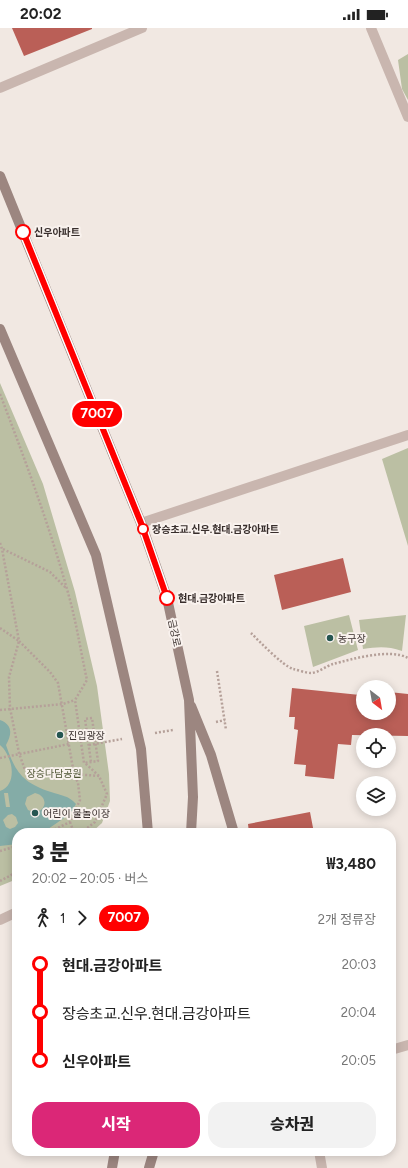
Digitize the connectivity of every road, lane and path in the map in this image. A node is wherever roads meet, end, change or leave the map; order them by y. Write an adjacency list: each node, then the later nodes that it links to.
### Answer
1 (142, 28): 3 (street)
2 (371, 28): 4 (street)
3 (0, 88)
4 (408, 117)
5 (0, 176): 9 (main road, 금강로)
6 (0, 330): 41 (main road)
7 (0, 394): 12 (path)
8 (408, 435): 9 (street)
9 (141, 523): 19 (main road, 금강로)
10 (0, 542): 11 (path)
11 (2, 549): 12 (path); 15 (path)
12 (67, 588): 18 (path)
13 (0, 628): 15 (path)
14 (251, 633): 16 (path)
15 (20, 641): 20 (path); 21 (path)
16 (408, 658)
17 (217, 671): 23 (path)
18 (75, 700): 20 (path); 34 (path)
19 (189, 700): 42 (main road, 금강로); 43 (main road)
20 (62, 704): 21 (path); 29 (path)
21 (10, 708): 22 (path); 31 (path)
22 (0, 710)
23 (225, 720): 24 (path); 26 (path)
24 (210, 723)
25 (180, 729): 27 (path)
26 (226, 730)
27 (149, 734)
28 (126, 738): 30 (path)
29 (69, 744): 31 (path); 35 (path)
30 (89, 745): 33 (path); 33 (path)
31 (19, 753): 32 (path); 35 (path)
32 (0, 758)
33 (91, 762): 34 (path)
34 (84, 763): 36 (path)
35 (74, 774): 36 (path); 37 (path)
36 (99, 776): 40 (path)
37 (70, 822): 38 (path); 39 (path)
38 (58, 828)
39 (72, 828)
40 (87, 828)
41 (148, 828)
42 (191, 828)
43 (233, 828)
44 (12, 847): 45 (path)
45 (0, 851)
46 (12, 875): 47 (path)
47 (0, 881)
48 (12, 914): 49 (street)
49 (0, 920)
50 (408, 1045): 51 (street)
51 (396, 1049)
52 (114, 1156): 55 (main road)
53 (153, 1156): 56 (main road)
54 (320, 1156): 57 (street)
55 (112, 1168)
56 (149, 1168)
57 (322, 1168)

